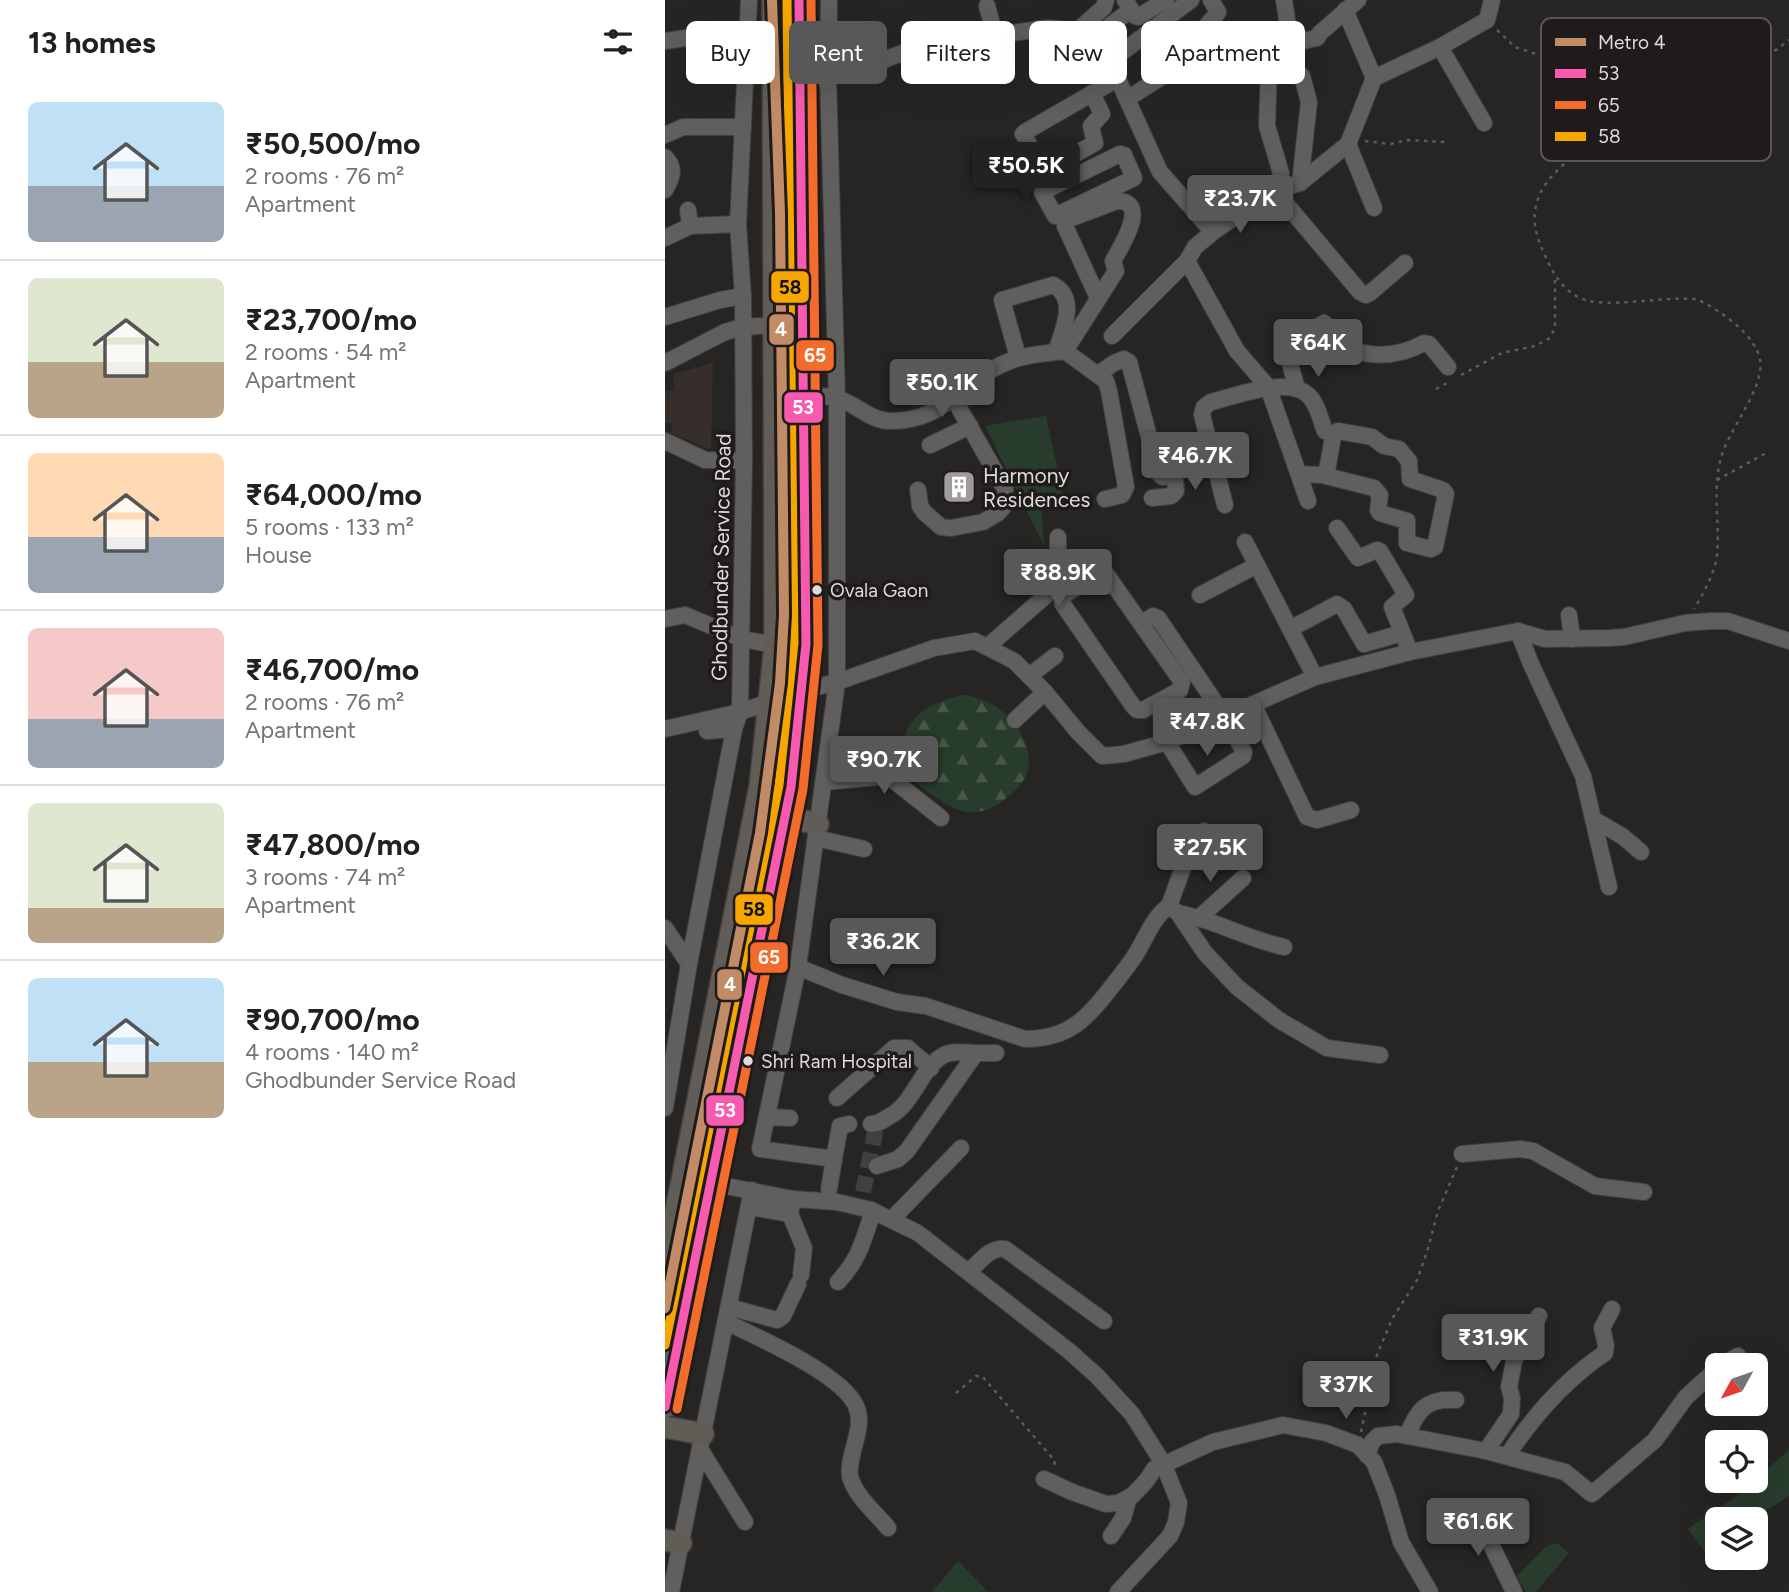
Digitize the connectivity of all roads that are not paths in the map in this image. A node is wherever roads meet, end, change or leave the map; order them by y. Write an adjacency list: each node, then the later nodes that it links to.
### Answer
1 (749, 0): 12 (street, Ghodbunder Service Road)
2 (773, 0): 13 (main road)
3 (829, 0): 14 (street)
4 (1106, 0): 15 (street)
5 (1166, 0): 10 (street)
6 (1191, 0): 20 (street)
7 (1211, 0): 31 (street)
8 (1284, 0): 11 (street)
9 (1492, 0): 19 (street)
10 (1128, 5): 16 (street)
11 (1352, 5): 21 (street)
12 (748, 21)
13 (773, 21)
14 (829, 21)
15 (1088, 21)
16 (1111, 21)
17 (686, 38): 18 (street)
18 (665, 41)
19 (1440, 47): 21 (street); 32 (street)
20 (1127, 49)
21 (1374, 78): 35 (street)
22 (744, 84): 33 (street, Ghodbunder Service Road)
23 (773, 84): 53 (main road)
24 (800, 84): 63 (main road)
25 (828, 84): 64 (street)
26 (1108, 84): 30 (street)
27 (1120, 84): 31 (street)
28 (1269, 84): 41 (street)
29 (1304, 84): 39 (street)
30 (1092, 93): 30 (street)
31 (1127, 99): 36 (street)
32 (1485, 123)
33 (743, 127): 34 (street); 43 (street, Ghodbunder Service Road)
34 (665, 135)
35 (1348, 142): 39 (street); 42 (street)
36 (1152, 154): 38 (street); 45 (street)
37 (665, 157): 40 (street)
38 (1129, 165): 38 (street)
39 (1300, 183): 41 (street)
40 (665, 190)
41 (1276, 192): 45 (street); 48 (street)
42 (1374, 208)
43 (739, 224): 46 (street); 50 (street, Ghodbunder Service Road)
44 (1139, 230): 49 (street)
45 (1213, 232): 47 (street)
46 (665, 238)
47 (1187, 261): 55 (street); 61 (street)
48 (1405, 263)
49 (1116, 271): 51 (street); 51 (street)
50 (743, 296): 52 (street); 54 (street, Ghodbunder Service Road)
51 (1098, 298): 56 (street)
52 (665, 317)
53 (775, 325): 54 (street); 94 (main road)
54 (741, 327): 58 (street); 70 (street, Ghodbunder Service Road)
55 (1112, 336)
56 (1061, 352): 57 (street); 57 (street); 60 (street)
57 (1018, 357): 65 (street)
58 (667, 358)
59 (1448, 367): 62 (street)
60 (1097, 374): 72 (street); 76 (street)
61 (1268, 387): 62 (street); 73 (street); 79 (street)
62 (1297, 388): 67 (street)
63 (804, 396): 64 (street); 101 (main road)
64 (837, 398): 65 (street); 100 (street)
65 (954, 399): 66 (street)
66 (970, 426): 69 (street); 75 (street)
67 (1325, 431)
68 (665, 441): 70 (street)
69 (930, 445)
70 (744, 461): 91 (street, Ghodbunder Service Road)
71 (1140, 465): 72 (street)
72 (1122, 467): 77 (street)
73 (1299, 474): 74 (street); 78 (street)
74 (1326, 476): 74 (street)
75 (918, 490)
76 (1152, 498)
77 (1105, 499)
78 (1308, 501)
79 (1225, 505)
80 (1337, 528): 90 (street)
81 (1058, 537): 95 (street)
82 (1245, 542): 83 (street)
83 (1257, 565): 84 (street); 88 (street)
84 (1200, 595)
85 (1569, 615): 92 (street)
86 (665, 619): 91 (street)
87 (1142, 623): 87 (street); 106 (street)
88 (1290, 629): 90 (street); 99 (street)
89 (1518, 631): 92 (street); 96 (street); 117 (street)
90 (1402, 633): 96 (street)
91 (742, 639): 94 (street); 105 (street, Ghodbunder Service Road)
92 (1572, 639): 93 (street)
93 (1789, 641)
94 (775, 645): 103 (main road)
95 (987, 647): 98 (street); 100 (street)
96 (1410, 653): 99 (street)
97 (1055, 656): 98 (street)
98 (1028, 676): 102 (street)
99 (1315, 677): 104 (street)
100 (838, 682): 101 (street); 113 (street)
101 (801, 691): 103 (street); 115 (main road)
102 (1045, 692): 107 (street); 111 (street)
103 (771, 701): 105 (street); 137 (main road)
104 (1253, 704): 106 (street); 114 (street)
105 (740, 712): 108 (street); 109 (street, Ghodbunder Service Road)
106 (1225, 717): 111 (street); 111 (street)
107 (1015, 720)
108 (666, 729): 112 (street)
109 (734, 729): 110 (street); 128 (street, Ghodbunder Service Road)
110 (707, 731)
111 (1167, 742)
112 (665, 746)
113 (824, 782): 116 (street); 118 (street)
114 (1351, 810)
115 (785, 817): 118 (main road); 146 (main road)
116 (941, 818)
117 (1593, 819): 121 (street); 123 (street)
118 (817, 831): 120 (street); 129 (street)
119 (1204, 831): 124 (street)
120 (864, 849)
121 (1641, 852)
122 (1243, 878): 125 (street)
123 (1609, 887)
124 (1173, 909): 125 (street); 129 (street); 133 (street)
125 (1201, 917): 127 (street)
126 (665, 928): 128 (street)
127 (1284, 947)
128 (689, 964): 130 (street, Ghodbunder Service Road)
129 (798, 967): 138 (street)
130 (671, 1041): 136 (street, Ghodbunder Service Road)
131 (996, 1053): 132 (street)
132 (976, 1054): 134 (street); 145 (street)
133 (1381, 1055)
134 (930, 1068): 135 (street); 141 (street)
135 (837, 1098)
136 (665, 1106): 137 (street)
137 (695, 1114): 153 (main road)
138 (767, 1117): 139 (street); 144 (street)
139 (790, 1118)
140 (849, 1124): 144 (street)
141 (874, 1125)
142 (961, 1148): 152 (street)
143 (1462, 1154): 148 (street)
144 (834, 1159): 147 (street)
145 (877, 1166)
146 (710, 1182): 149 (street); 162 (main road)
147 (829, 1189)
148 (1644, 1192)
149 (751, 1199): 151 (street); 157 (street)
150 (865, 1204): 151 (street); 152 (street); 155 (street)
151 (792, 1207): 157 (street)
152 (892, 1219): 154 (street)
153 (665, 1266)
154 (969, 1272): 159 (street); 169 (street)
155 (838, 1282)
156 (1612, 1308): 168 (street)
157 (727, 1315): 165 (street); 174 (street)
158 (1539, 1316): 167 (street)
159 (1104, 1321)
160 (1705, 1380): 168 (street)
161 (1456, 1400): 164 (street)
162 (665, 1407)
163 (665, 1427): 165 (main road)
164 (1407, 1436): 166 (street); 167 (street)
165 (701, 1442): 173 (street); 176 (street)
166 (1362, 1450): 169 (street); 179 (street)
167 (1486, 1451): 168 (street)
168 (1507, 1457)
169 (1163, 1463): 171 (street); 177 (street)
170 (1046, 1480): 171 (street)
171 (1129, 1497): 175 (street)
172 (1474, 1509): 180 (street)
173 (745, 1522)
174 (888, 1528)
175 (1111, 1536)
176 (673, 1542): 178 (street)
177 (1124, 1590)
178 (671, 1592)
179 (1430, 1592)
180 (1514, 1592)

